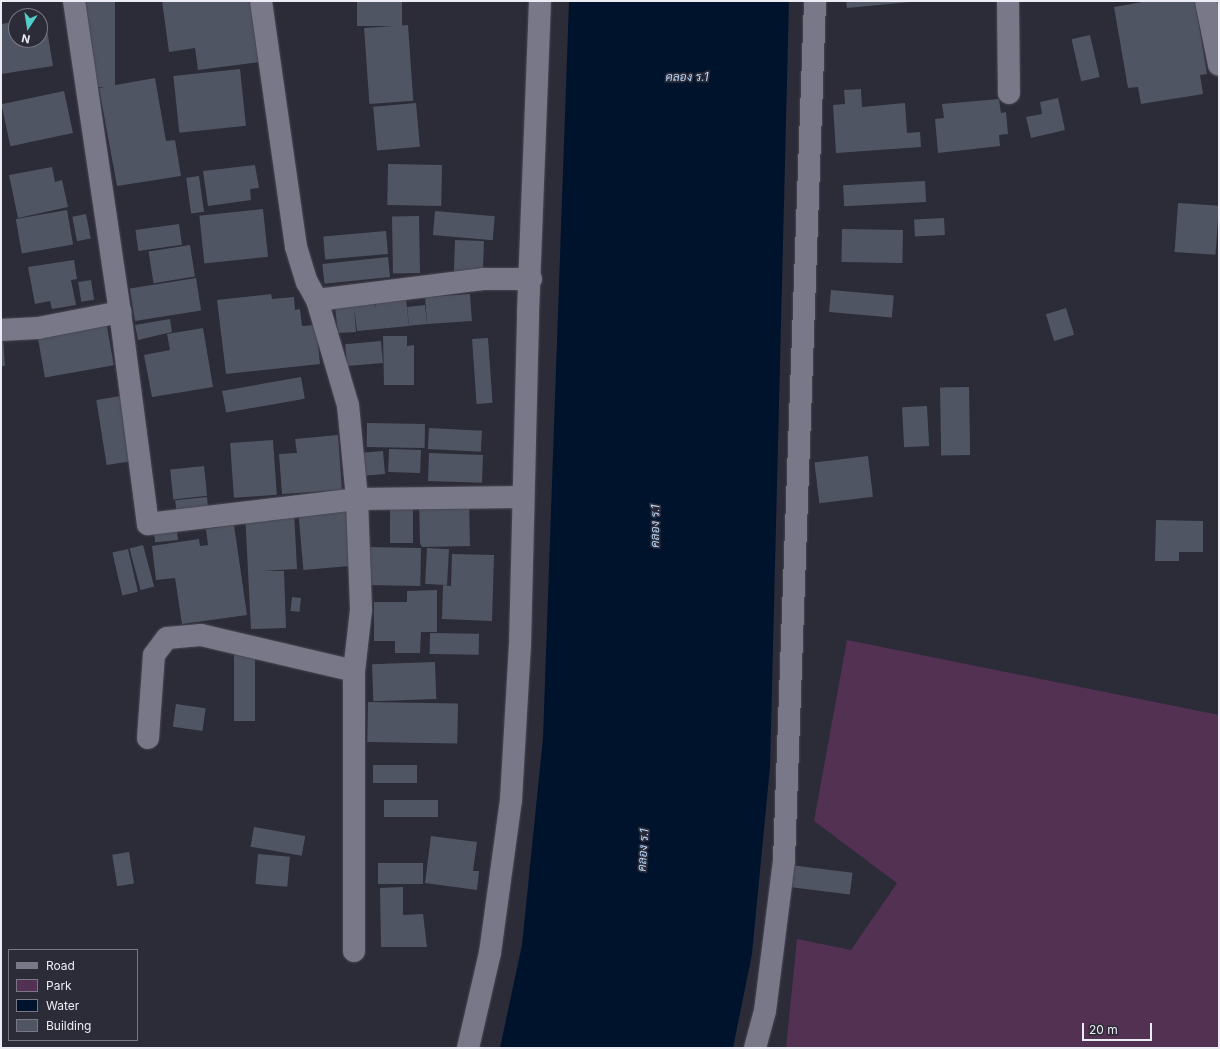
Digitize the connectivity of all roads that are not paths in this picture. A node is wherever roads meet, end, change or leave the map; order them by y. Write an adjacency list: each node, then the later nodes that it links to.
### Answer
1 (74, 1): 11 (street)
2 (261, 1): 10 (street)
3 (540, 1): 9 (street)
4 (815, 1): 19 (street)
5 (1008, 1): 8 (street)
6 (1206, 1): 7 (street)
7 (1219, 65)
8 (1009, 93)
9 (531, 279): 10 (street); 13 (street)
10 (317, 300): 14 (street)
11 (120, 312): 12 (street); 14 (street)
12 (1, 330)
13 (523, 498): 14 (street); 18 (street)
14 (357, 499): 15 (street)
15 (354, 671): 16 (street); 17 (street)
16 (148, 738)
17 (354, 951)
18 (468, 1048)
19 (755, 1048)

